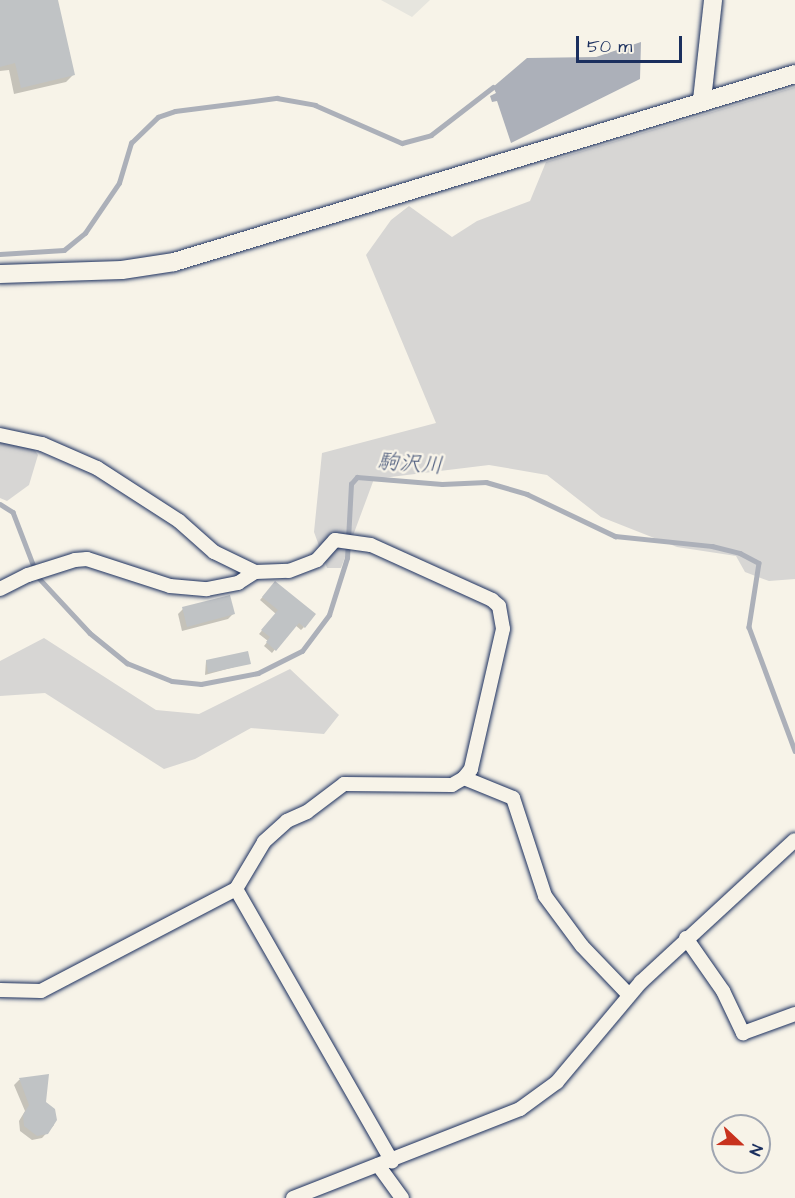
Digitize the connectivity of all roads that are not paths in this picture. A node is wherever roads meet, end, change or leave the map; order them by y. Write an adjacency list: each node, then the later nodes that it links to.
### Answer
1 (713, 0): 3 (street)
2 (795, 74): 3 (street)
3 (702, 100): 4 (street)
4 (0, 274)
5 (0, 435): 6 (street)
6 (255, 572): 7 (street); 8 (street)
7 (0, 589)
8 (464, 778): 10 (street); 13 (street)
9 (795, 840): 11 (street)
10 (236, 888): 12 (street); 15 (street)
11 (686, 938): 13 (street); 14 (street)
12 (0, 990)
13 (629, 994): 15 (street)
14 (795, 1014)
15 (385, 1163): 16 (street); 17 (street)
16 (293, 1198)
17 (402, 1198)

